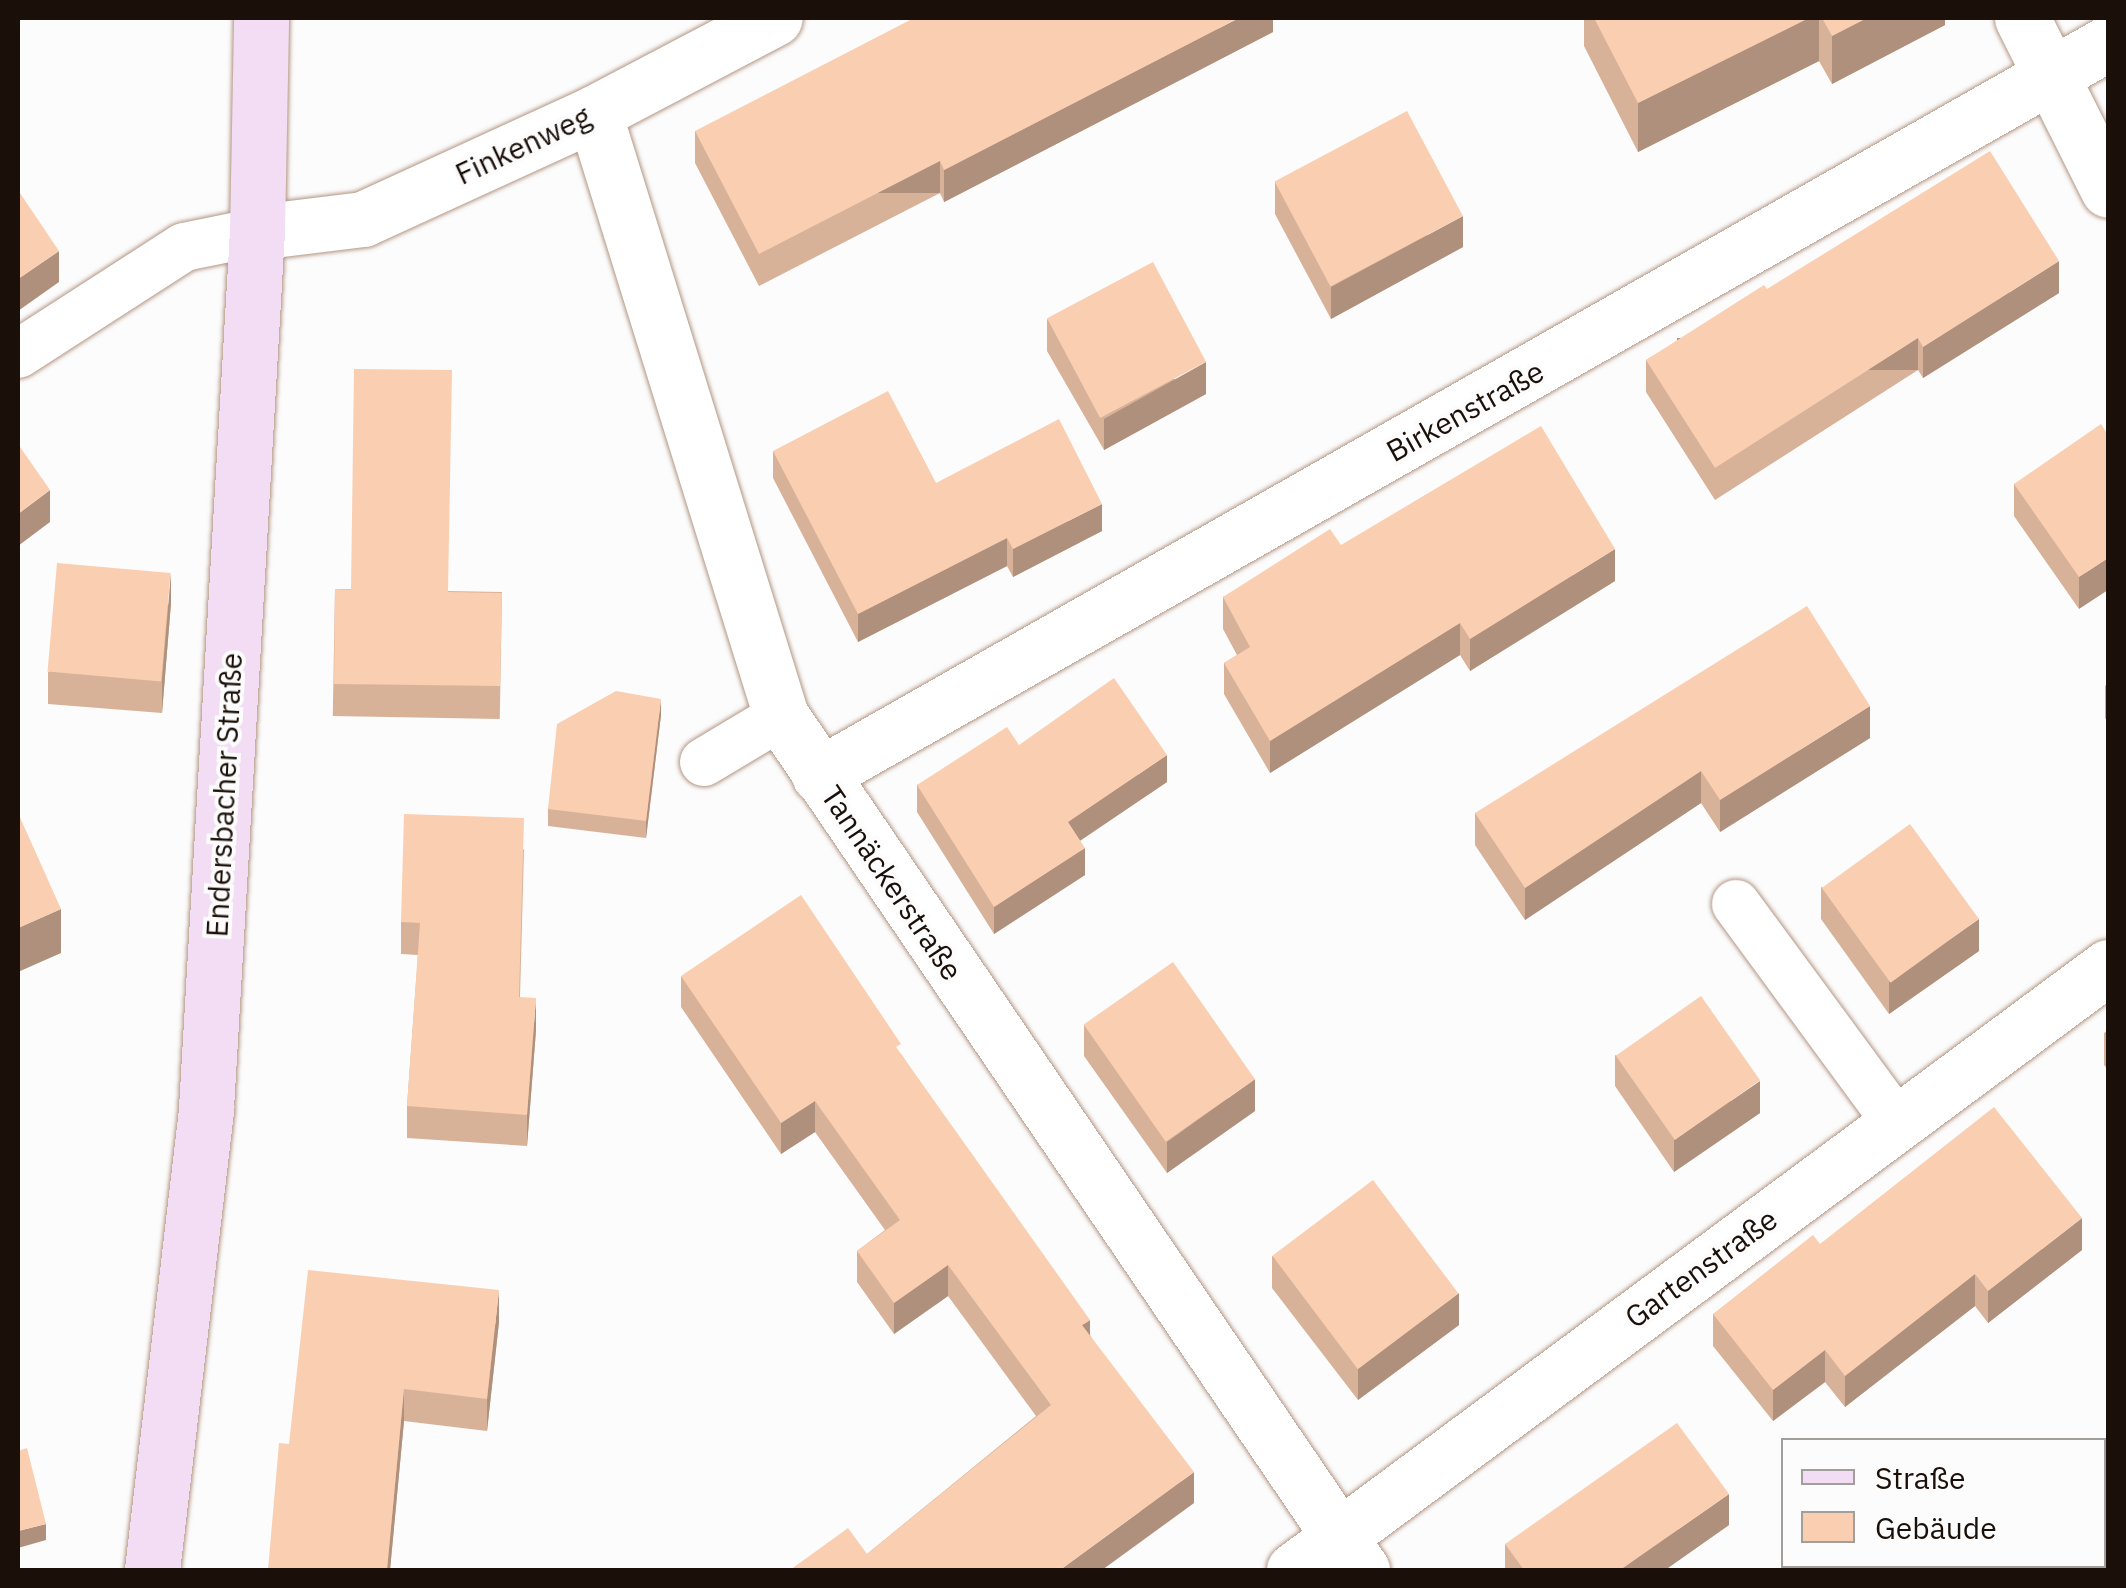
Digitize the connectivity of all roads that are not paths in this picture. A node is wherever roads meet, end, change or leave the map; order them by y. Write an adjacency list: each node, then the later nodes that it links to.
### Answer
1 (261, 18): 8 (main road, Endersbacher Straße)
2 (775, 18): 6 (street, Finkenweg)
3 (2022, 18): 5 (street)
4 (2108, 43): 5 (street, Birkenstraße)
5 (2053, 79): 7 (street); 12 (street, Birkenstraße)
6 (594, 112): 8 (street, Finkenweg); 10 (street, Tannäckerstraße)
7 (2108, 190)
8 (258, 232): 9 (lane); 17 (main road, Endersbacher Straße)
9 (18, 354)
10 (781, 716): 11 (lane); 12 (street, Tannäckerstraße)
11 (704, 762)
12 (819, 775): 16 (street, Tannäckerstraße)
13 (1736, 904): 15 (lane)
14 (2108, 967): 15 (street, Gartenstraße)
15 (1897, 1123): 16 (street, Gartenstraße)
16 (1330, 1560)
17 (152, 1570)

